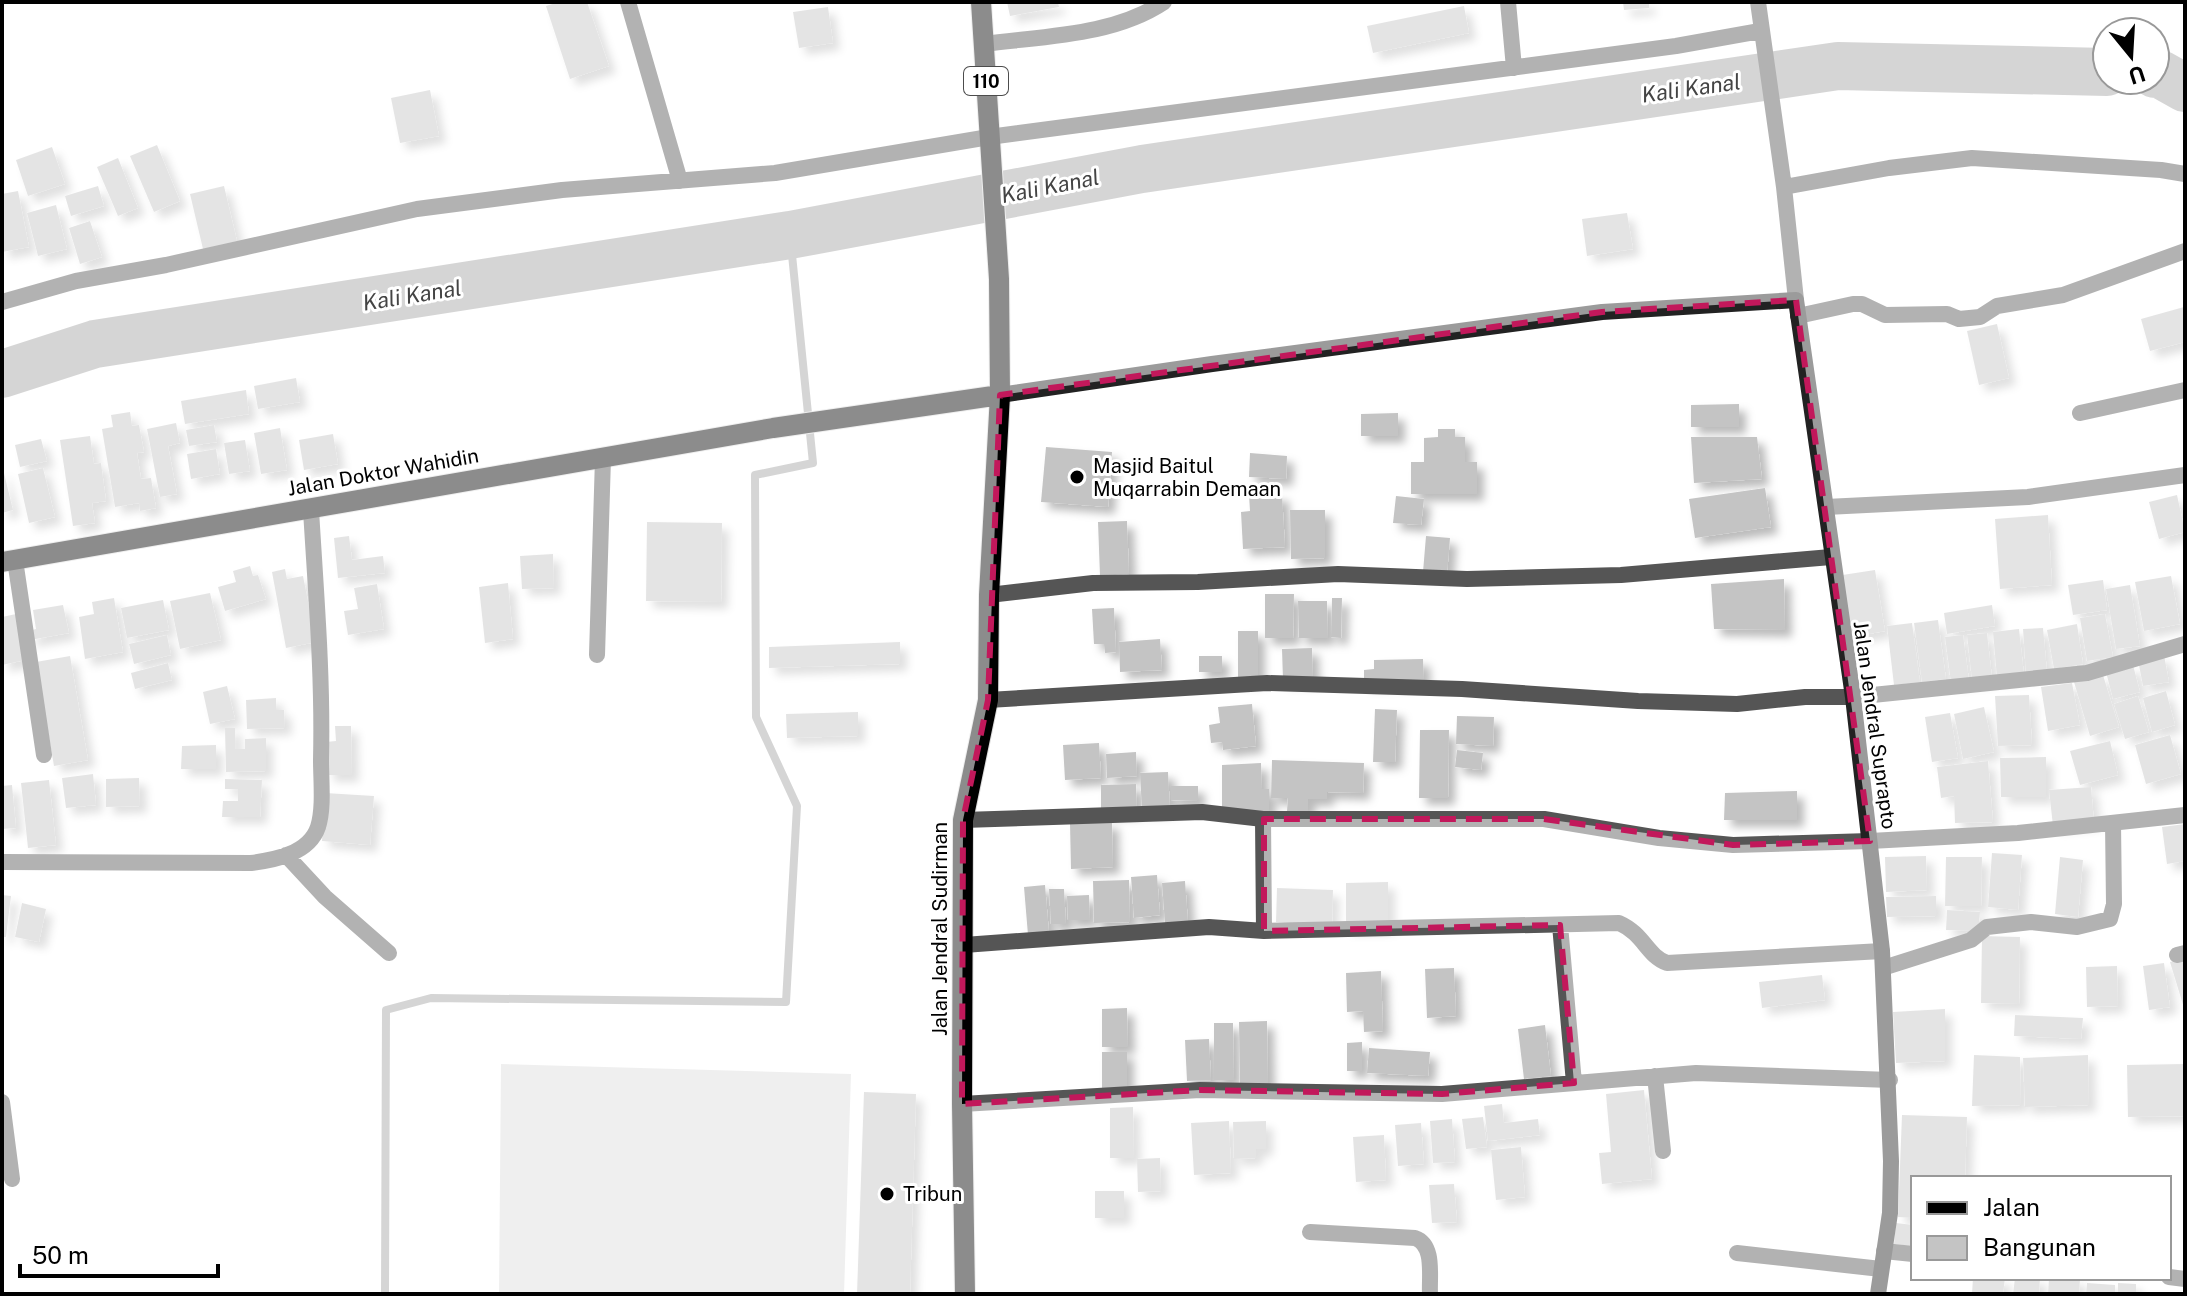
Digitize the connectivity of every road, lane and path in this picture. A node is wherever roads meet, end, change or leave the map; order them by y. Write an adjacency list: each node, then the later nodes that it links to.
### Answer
1 (628, 2): 11 (street)
2 (981, 2): 7 (main road, 110)
3 (1164, 2): 7 (street)
4 (1508, 2): 8 (street)
5 (1758, 2): 6 (street, Jalan Jendral Suprapto)
6 (1760, 31): 8 (street); 12 (street, Jalan Jendral Suprapto)
7 (984, 44): 9 (main road, 110)
8 (1514, 68): 9 (street)
9 (989, 137): 11 (street); 17 (main road, Jalan Jendral Sudirman / 110)
10 (2185, 174): 12 (street)
11 (680, 181): 14 (street)
12 (1784, 187): 15 (street, Jalan Jendral Suprapto)
13 (2185, 251): 15 (street)
14 (2, 302)
15 (1797, 308): 17 (main road); 21 (main road, Jalan Jendral Suprapto)
16 (2185, 390): 18 (street)
17 (1000, 395): 19 (main road, Jalan Doktor Wahidin); 25 (main road, Jalan Jendral Sudirman)
18 (2080, 413)
19 (603, 458): 22 (main road, Jalan Doktor Wahidin); 27 (street)
20 (2185, 475): 21 (street)
21 (1826, 507): 23 (main road, Jalan Jendral Suprapto)
22 (311, 510): 24 (main road, Jalan Doktor Wahidin); 36 (street)
23 (1831, 557): 25 (street); 28 (main road, Jalan Jendral Suprapto)
24 (8, 561): 30 (street)
25 (989, 595): 29 (main road, Jalan Jendral Sudirman)
26 (2185, 644): 28 (street)
27 (597, 655)
28 (1853, 697): 29 (street); 35 (main road, Jalan Jendral Suprapto)
29 (988, 700): 33 (main road, Jalan Jendral Sudirman)
30 (44, 755)
31 (2185, 815): 34 (street)
32 (1263, 819): 33 (street); 35 (street); 39 (street)
33 (963, 820): 40 (main road, Jalan Jendral Sudirman)
34 (2113, 823): 35 (street); 42 (street)
35 (1870, 841): 42 (main road, Jalan Jendral Suprapto)
36 (286, 855): 37 (street); 41 (street)
37 (2, 862)
38 (1560, 925): 39 (street); 42 (street); 45 (street)
39 (1264, 931): 40 (street)
40 (964, 945): 47 (main road, Jalan Jendral Sudirman)
41 (389, 953)
42 (1883, 960): 44 (main road, Jalan Jendral Suprapto)
43 (1655, 1076): 44 (street); 45 (street); 48 (street)
44 (1890, 1080): 51 (main road, Jalan Jendral Suprapto)
45 (1574, 1083): 47 (street)
46 (2, 1102): 49 (street)
47 (962, 1104): 55 (main road, Jalan Jendral Sudirman)
48 (1663, 1151)
49 (12, 1179)
50 (1310, 1232): 56 (street)
51 (1884, 1251): 53 (street); 54 (main road, Jalan Jendral Suprapto)
52 (1737, 1253): 54 (street)
53 (1911, 1254)
54 (1881, 1269): 57 (main road, Jalan Jendral Suprapto)
55 (965, 1294)
56 (1430, 1294)
57 (1878, 1294)

